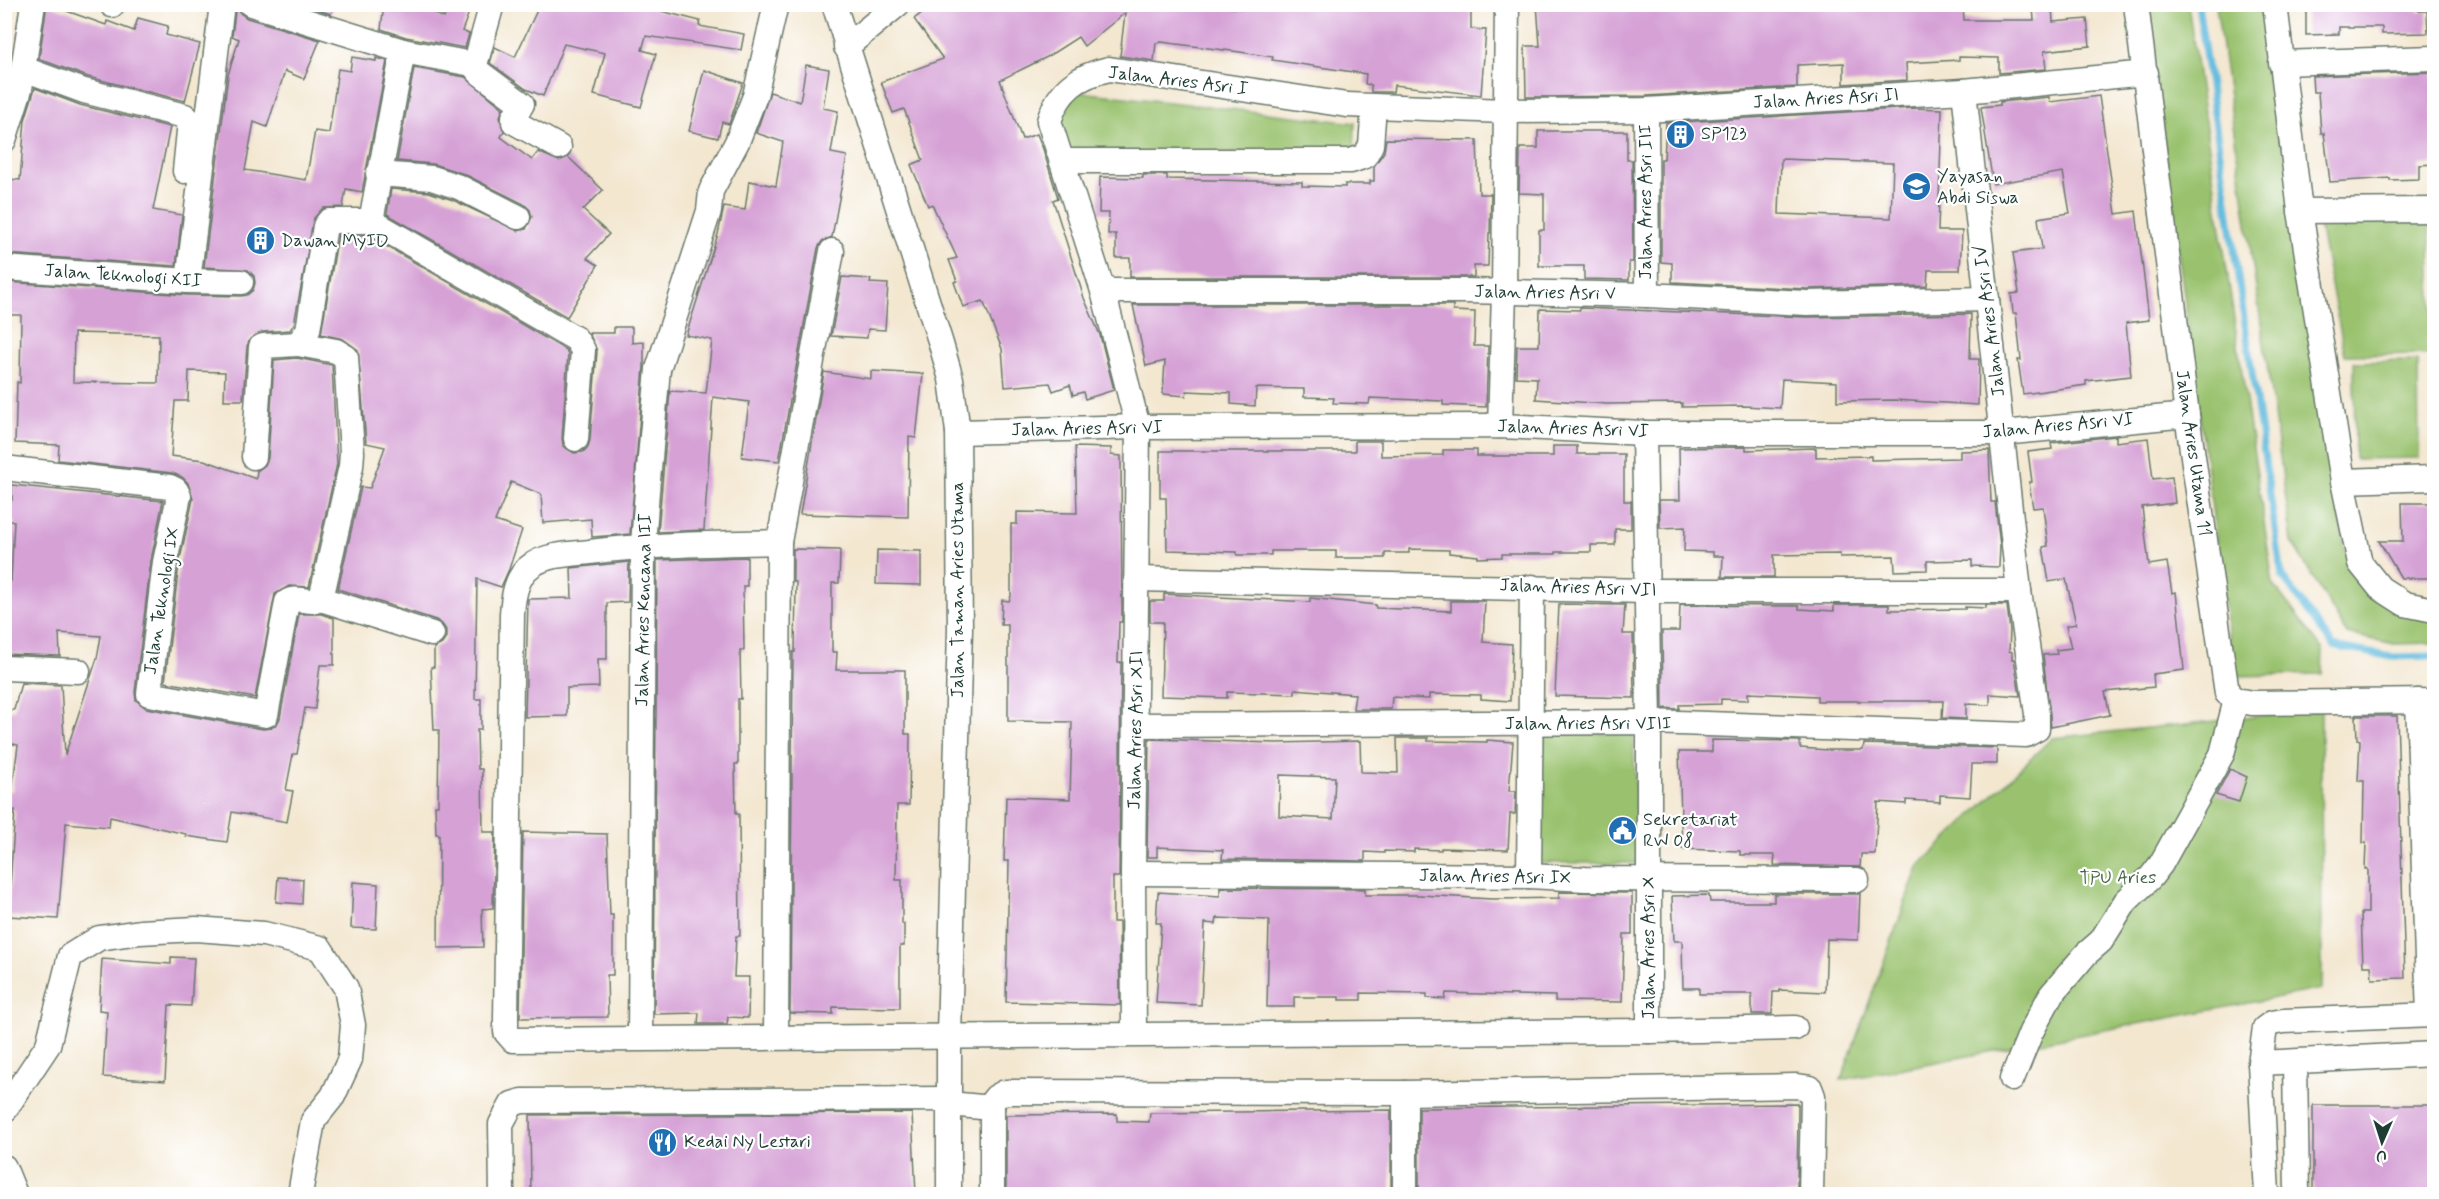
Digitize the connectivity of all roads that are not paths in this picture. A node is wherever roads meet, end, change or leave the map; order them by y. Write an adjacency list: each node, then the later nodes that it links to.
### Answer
1 (33, 4): 16 (street)
2 (222, 4): 33 (street)
3 (250, 4): 12 (street)
4 (492, 4): 15 (street)
5 (776, 4): 52 (street, Jalan Aries Kencana III)
6 (834, 4): 11 (street, Jalan Taman Aries Utama)
7 (898, 4): 11 (street)
8 (1507, 4): 21 (street)
9 (2136, 4): 17 (street, Jalan Aries Utama 11)
10 (2276, 4): 14 (street)
11 (846, 47): 43 (street, Jalan Taman Aries Utama)
12 (403, 51): 15 (street); 26 (street)
13 (2434, 58): 14 (street)
14 (2282, 63): 28 (street)
15 (472, 64): 23 (street)
16 (24, 69): 22 (street); 25 (street)
17 (2146, 73): 18 (street, Jalan Aries Asri II); 40 (street, Jalan Aries Utama 11)
18 (1964, 91): 20 (street, Jalan Aries Asri II); 38 (street, Jalan Aries Asri IV)
19 (1374, 107): 21 (street, Jalan Aries Asri I); 24 (street); 24 (street, Jalan Aries Asri I)
20 (1646, 110): 21 (street, Jalan Aries Asri II); 37 (street, Jalan Aries Asri III)
21 (1505, 111): 36 (street)
22 (4, 140)
23 (559, 147)
24 (1062, 161): 35 (street, Jalan Aries Asri I)
25 (185, 171)
26 (378, 174): 29 (street); 30 (street)
27 (2434, 210): 28 (street)
28 (2300, 211): 50 (street)
29 (518, 217)
30 (371, 221): 39 (street); 46 (street)
31 (832, 251): 51 (street)
32 (4, 268): 33 (street, Jalan Teknologi XII)
33 (188, 281): 34 (street, Jalan Teknologi XII)
34 (241, 282)
35 (1103, 291): 36 (street, Jalan Aries Asri V); 42 (street, Jalan Aries Asri I)
36 (1504, 293): 37 (street, Jalan Aries Asri V); 41 (street)
37 (1647, 295): 38 (street, Jalan Aries Asri V)
38 (1987, 299): 45 (street, Jalan Aries Asri IV)
39 (298, 344): 47 (street); 57 (street)
40 (2187, 415): 45 (street, Jalan Aries Asri VI); 62 (street, Jalan Aries Utama 11)
41 (1500, 426): 42 (street, Jalan Aries Asri VI); 44 (street, Jalan Aries Asri VI)
42 (1138, 427): 43 (street, Jalan Aries Asri VI); 53 (street, Jalan Aries Asri XII)
43 (958, 432): 76 (street, Jalan Taman Aries Utama)
44 (1644, 433): 45 (street, Jalan Aries Asri VI); 55 (street, Jalan Aries Asri X)
45 (2003, 433): 56 (street, Jalan Aries Asri IV)
46 (576, 439)
47 (254, 457)
48 (4, 468): 57 (street, Jalan Teknologi IX)
49 (2434, 478): 50 (street)
50 (2343, 481): 58 (street)
51 (779, 542): 52 (street); 77 (street)
52 (643, 545): 78 (street, Jalan Aries Kencana III); 78 (street)
53 (1137, 579): 54 (street, Jalan Aries Asri VII); 65 (street, Jalan Aries Asri XII)
54 (1532, 587): 55 (street, Jalan Aries Asri VII); 66 (street)
55 (1646, 591): 56 (street, Jalan Aries Asri VII); 64 (street, Jalan Aries Asri X)
56 (2019, 591): 67 (street, Jalan Aries Asri IV)
57 (321, 599): 59 (street)
58 (2434, 610)
59 (432, 634)
60 (4, 668): 61 (street)
61 (78, 671)
62 (2236, 700): 63 (street); 82 (street)
63 (2426, 701): 72 (street)
64 (1649, 722): 66 (street, Jalan Aries Asri VIII); 67 (street, Jalan Aries Asri VIII); 70 (street, Jalan Aries Asri X)
65 (1137, 724): 66 (street, Jalan Aries Asri VIII); 68 (street, Jalan Aries Asri XII)
66 (1529, 724): 69 (street)
67 (2037, 729)
68 (1133, 873): 69 (street, Jalan Aries Asri IX); 75 (street, Jalan Aries Asri XII)
69 (1529, 876): 70 (street, Jalan Aries Asri IX)
70 (1649, 880): 71 (street, Jalan Aries Asri IX); 74 (street, Jalan Aries Asri X)
71 (1857, 880)
72 (2432, 1015): 81 (street)
73 (1795, 1028): 74 (street)
74 (1648, 1031): 75 (street)
75 (1134, 1034): 76 (street)
76 (949, 1035): 77 (street); 84 (street, Jalan Taman Aries Utama)
77 (776, 1037): 78 (street)
78 (640, 1038)
79 (2434, 1054): 80 (street)
80 (2295, 1062): 81 (street); 96 (street)
81 (2260, 1063): 95 (street)
82 (2012, 1079)
83 (1405, 1093): 85 (street); 93 (street); 94 (street)
84 (949, 1101): 85 (street); 90 (street); 91 (street, Jalan Taman Aries Utama)
85 (992, 1108): 92 (street)
86 (4, 1111): 89 (street)
87 (4, 1167): 88 (street)
88 (15, 1194)
89 (300, 1194)
90 (502, 1194)
91 (949, 1194)
92 (992, 1194)
93 (1405, 1194)
94 (1811, 1194)
95 (2267, 1194)
96 (2297, 1194)

